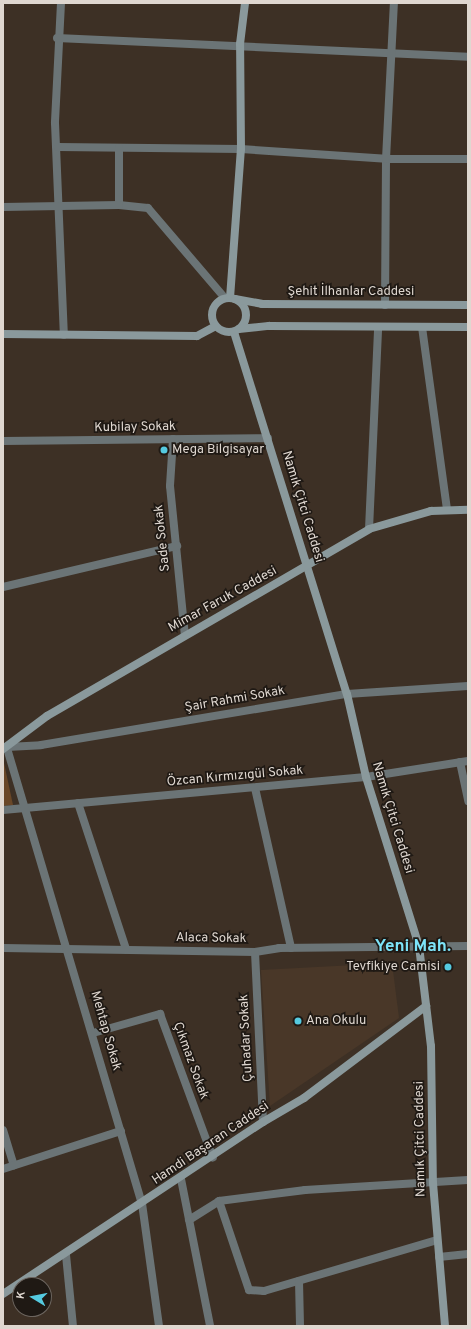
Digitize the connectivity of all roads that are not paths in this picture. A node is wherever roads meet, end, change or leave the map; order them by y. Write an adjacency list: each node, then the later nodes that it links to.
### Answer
1 (61, 3): 4 (street)
2 (244, 3): 5 (street)
3 (394, 3): 6 (street)
4 (57, 38): 5 (street); 8 (street)
5 (240, 44): 6 (street); 10 (street)
6 (390, 53): 7 (street); 11 (street)
7 (468, 56)
8 (58, 147): 9 (street); 13 (street)
9 (119, 148): 10 (street); 14 (street)
10 (242, 149): 11 (street); 16 (street)
11 (386, 159): 12 (street); 17 (street)
12 (468, 159)
13 (57, 204): 14 (street); 15 (street); 25 (street)
14 (119, 205): 16 (street)
15 (3, 208)
16 (230, 298): 17 (street, Şehit İlhanlar Caddesi); 19 (street); 23 (street)
17 (385, 305): 18 (street, Şehit İlhanlar Caddesi)
18 (468, 305)
19 (216, 326): 23 (street); 25 (street)
20 (378, 327): 21 (street); 23 (street); 31 (street)
21 (422, 327): 22 (street); 29 (street)
22 (468, 327)
23 (237, 331): 26 (street, Namık Çitci Caddesi)
24 (3, 334): 25 (street)
25 (64, 335)
26 (268, 438): 27 (street, Kubilay Sokak); 33 (street, Namık Çitci Caddesi)
27 (173, 439): 28 (street, Kubilay Sokak); 32 (street, Sade Sokak)
28 (3, 441)
29 (447, 509): 30 (street, Mimar Faruk Caddesi); 31 (street, Mimar Faruk Caddesi)
30 (468, 510)
31 (369, 529): 33 (street, Mimar Faruk Caddesi)
32 (177, 546): 34 (street); 35 (street, Sade Sokak)
33 (308, 567): 35 (street, Mimar Faruk Caddesi); 37 (street, Namık Çitci Caddesi)
34 (3, 587)
35 (185, 635): 38 (street, Mimar Faruk Caddesi)
36 (468, 686): 37 (street, Şair Rahmi Sokak)
37 (346, 694): 38 (street, Şair Rahmi Sokak); 40 (street, Namık Çitci Caddesi)
38 (5, 748): 44 (street, Mehtap Sokak)
39 (464, 761): 40 (street, Özcan Kırmızıgül Sokak); 42 (street)
40 (366, 777): 41 (street, Özcan Kırmızıgül Sokak); 46 (street, Namık Çitci Caddesi)
41 (255, 788): 43 (street, Özcan Kırmızıgül Sokak); 50 (street)
42 (468, 801)
43 (78, 804): 44 (street, Özcan Kırmızıgül Sokak); 51 (street)
44 (26, 808): 45 (street, Özcan Kırmızıgül Sokak); 49 (street, Mehtap Sokak)
45 (3, 810)
46 (419, 946): 47 (street, Alaca Sokak); 50 (street, Alaca Sokak); 53 (street, Namık Çitci Caddesi)
47 (468, 946)
48 (3, 948): 49 (street, Alaca Sokak)
49 (68, 948): 51 (street, Alaca Sokak); 54 (street, Mehtap Sokak)
50 (291, 948): 52 (street, Alaca Sokak)
51 (126, 949): 52 (street, Alaca Sokak)
52 (255, 952): 55 (street, Çuhadar Sokak)
53 (426, 1006): 55 (street, Hamdi Başaran Caddesi); 63 (street, Namık Çitci Caddesi)
54 (93, 1033): 57 (street, Mehtap Sokak); 58 (street, Çıkmaz Sokak)
55 (263, 1122): 58 (street, Hamdi Başaran Caddesi)
56 (3, 1130): 59 (street)
57 (121, 1132): 59 (street); 65 (street, Mehtap Sokak)
58 (213, 1158): 61 (street, Hamdi Başaran Caddesi)
59 (14, 1165): 60 (street)
60 (3, 1169)
61 (181, 1179): 65 (street, Hamdi Başaran Caddesi); 66 (street)
62 (468, 1180): 63 (street)
63 (433, 1183): 64 (street); 67 (street, Namık Çitci Caddesi)
64 (219, 1201): 66 (street); 71 (street)
65 (142, 1204): 69 (street, Hamdi Başaran Caddesi); 74 (street, Mehtap Sokak)
66 (189, 1220): 75 (street)
67 (438, 1240): 70 (street, Namık Çitci Caddesi); 71 (street)
68 (468, 1254): 70 (street)
69 (66, 1255): 72 (street, Hamdi Başaran Caddesi); 73 (street)
70 (439, 1257): 77 (street, Namık Çitci Caddesi)
71 (299, 1281): 76 (street)
72 (3, 1294)
73 (73, 1326)
74 (159, 1326)
75 (210, 1326)
76 (300, 1326)
77 (445, 1326)

